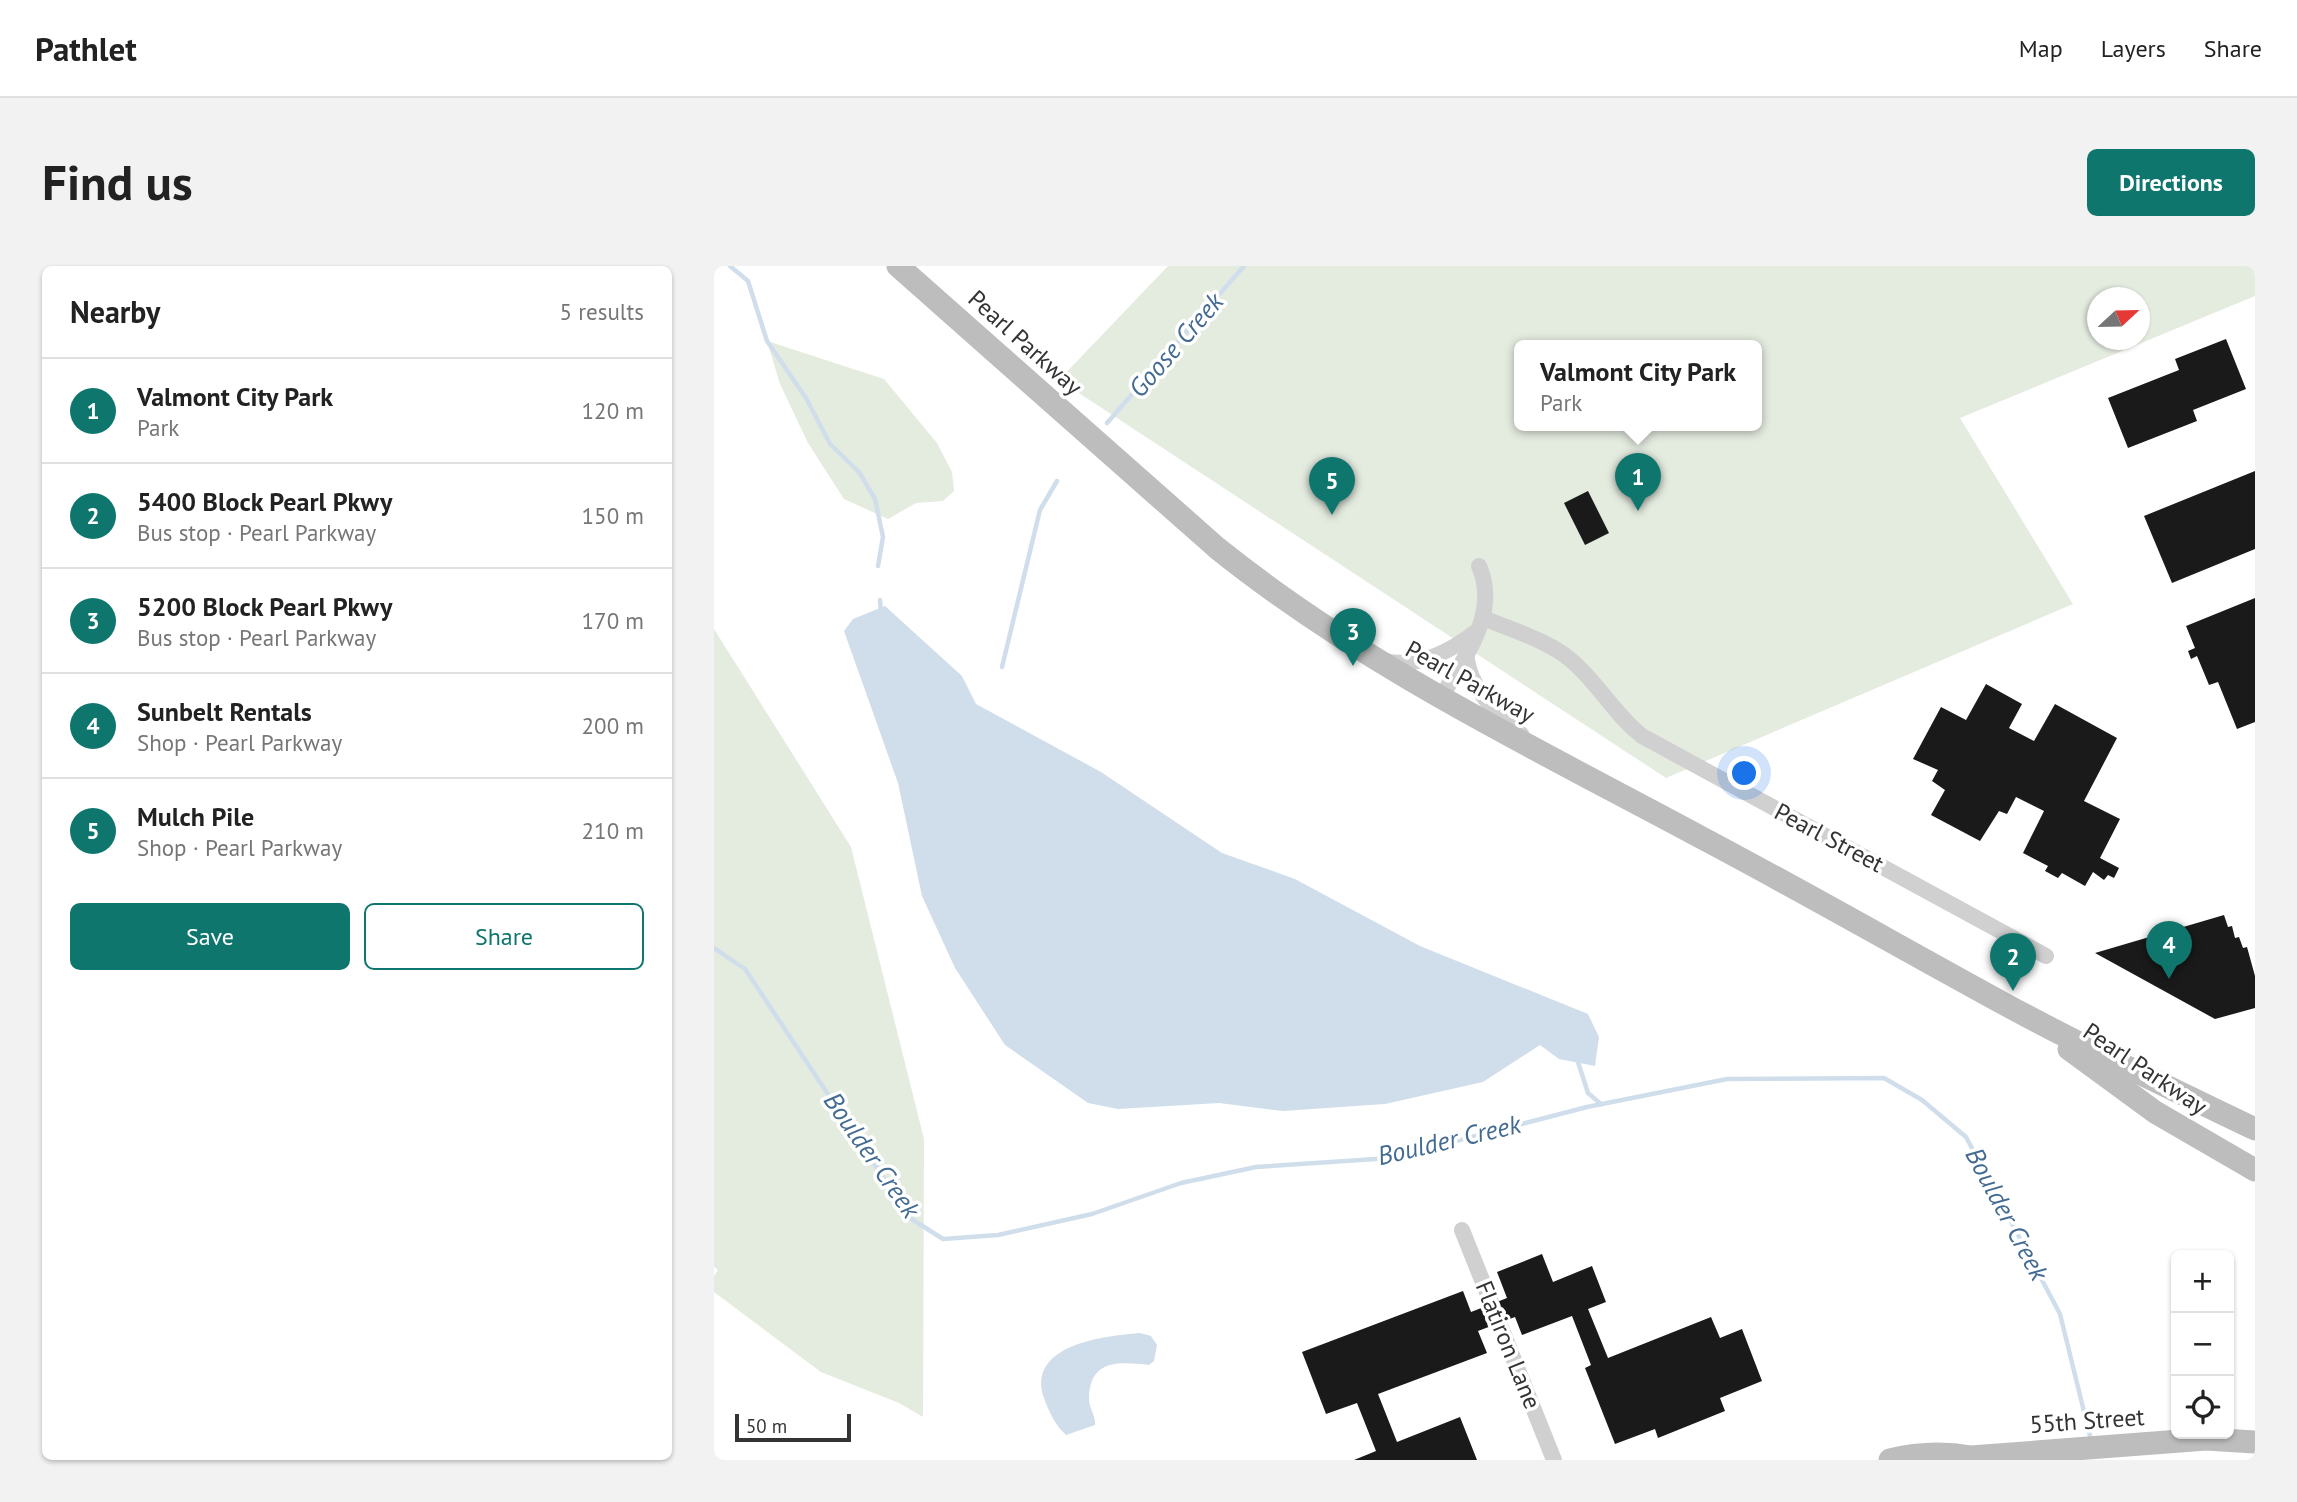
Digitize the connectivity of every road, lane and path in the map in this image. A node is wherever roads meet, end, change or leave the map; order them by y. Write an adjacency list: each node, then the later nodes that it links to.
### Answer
1 (898, 266): 5 (main road, Pearl Parkway)
2 (1479, 566): 3 (street)
3 (1481, 624): 4 (street); 5 (street); 8 (street, Pearl Street)
4 (1466, 654): 6 (street); 7 (street)
5 (1375, 659): 6 (main road, Pearl Parkway)
6 (1441, 698): 7 (main road, Pearl Parkway)
7 (1539, 750): 9 (main road, Pearl Parkway)
8 (2046, 956)
9 (2009, 1007): 10 (main road, Pearl Parkway); 11 (main road, Pearl Parkway)
10 (2255, 1129)
11 (2255, 1170)
12 (1462, 1230): 18 (street, Flatiron Lane)
13 (2255, 1427): 14 (main road, 55th Street)
14 (2234, 1432)
15 (2206, 1439): 16 (main road, 55th Street); 17 (main road, 55th Street)
16 (2255, 1442)
17 (1968, 1459): 19 (main road, 55th Street)
18 (1554, 1460)
19 (1890, 1460)

